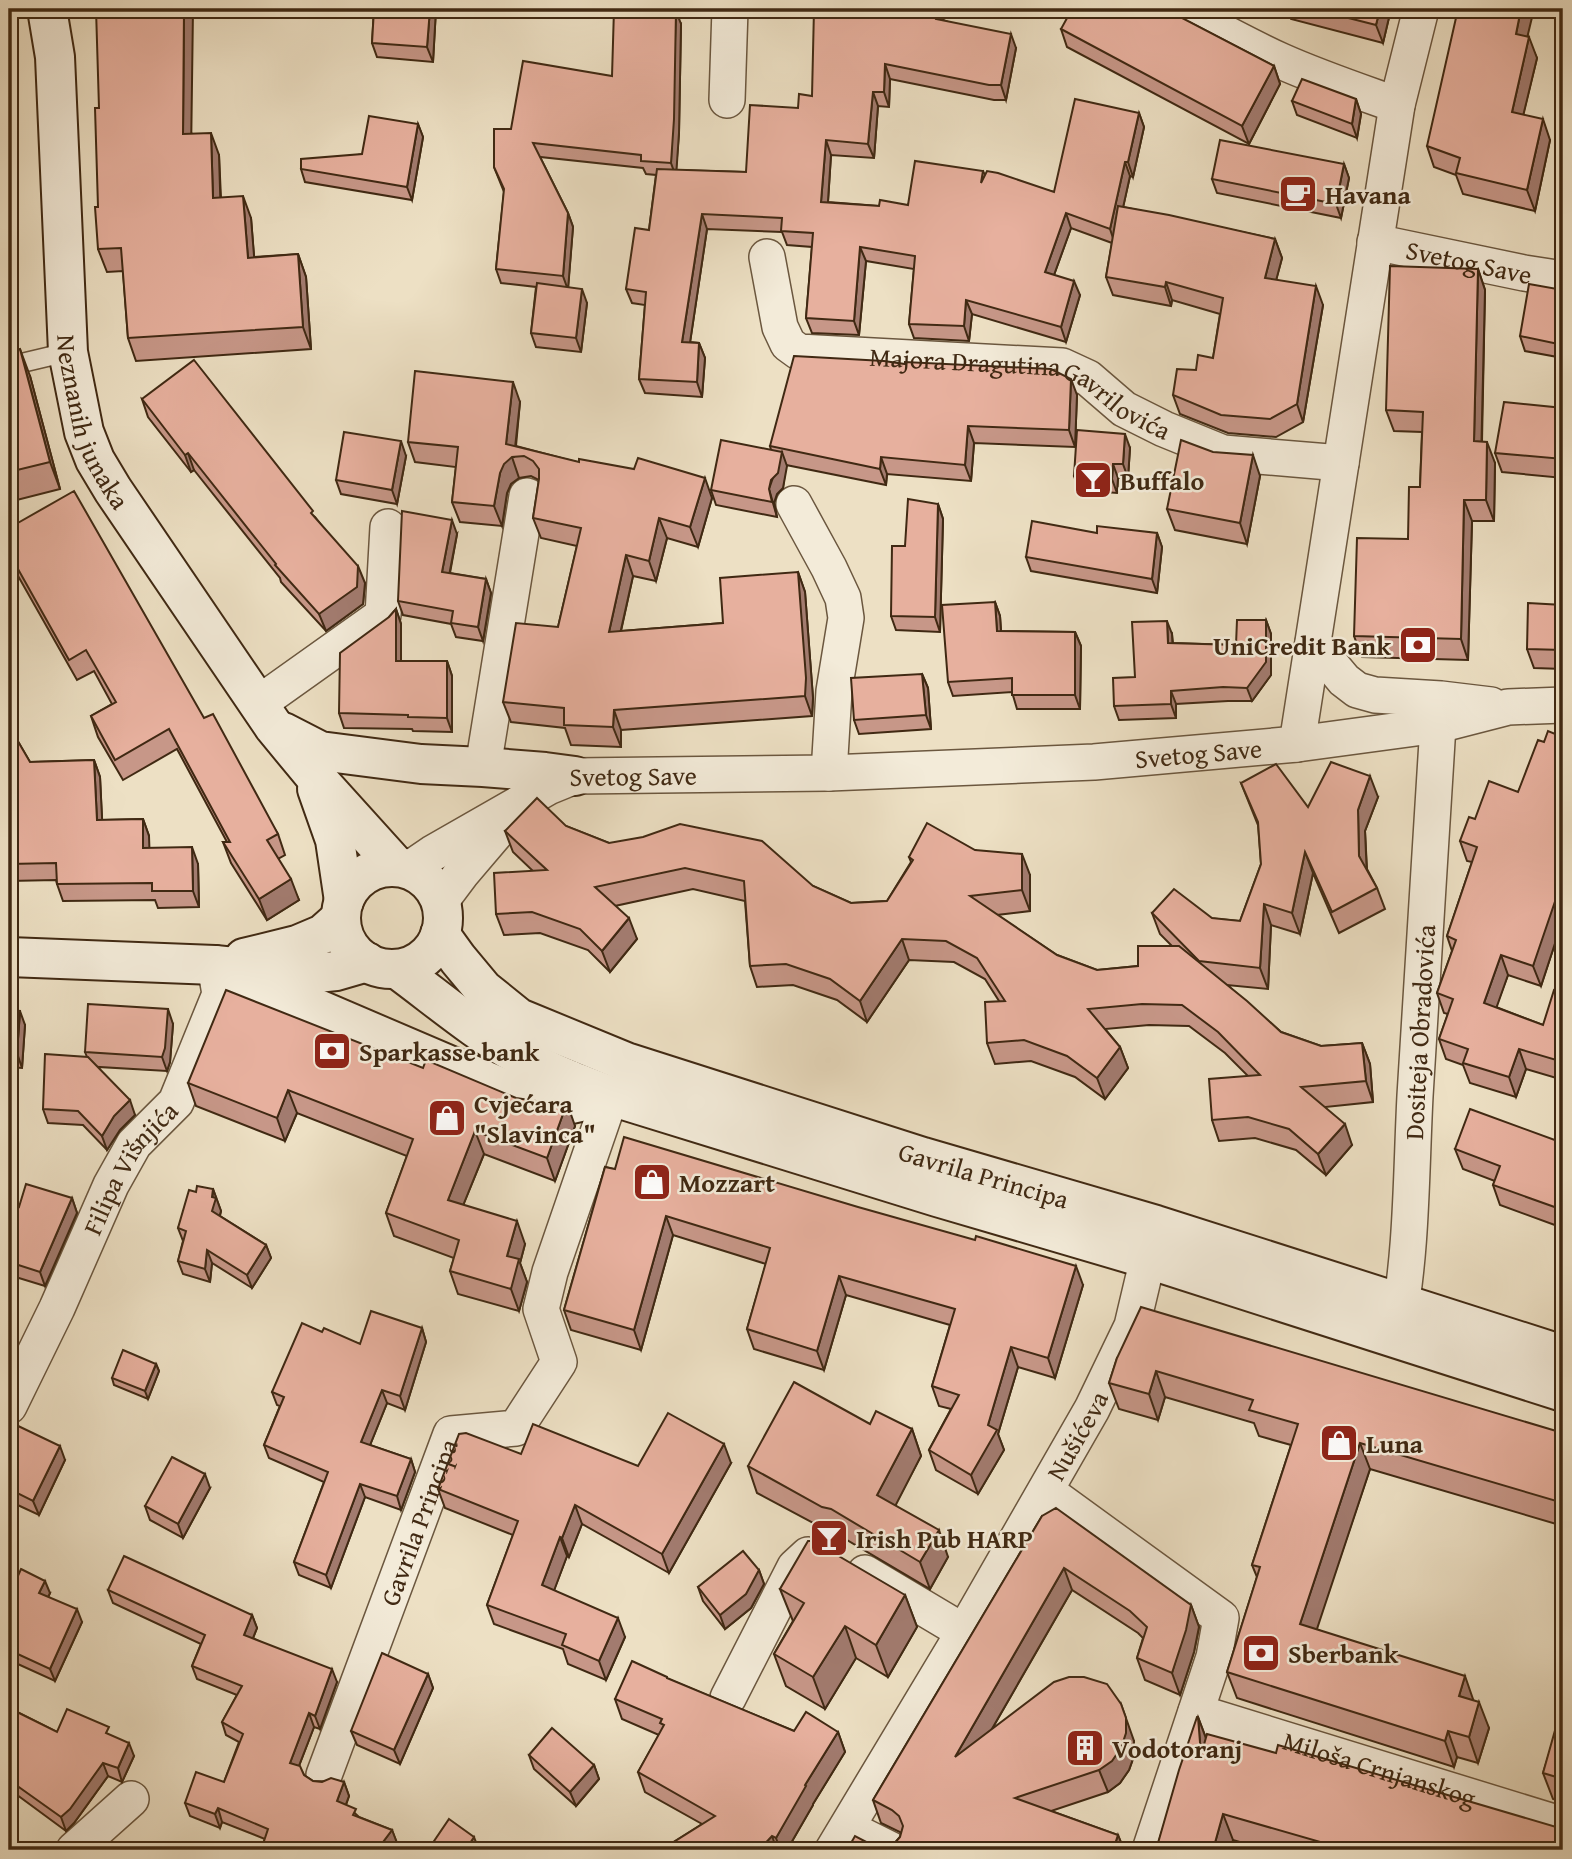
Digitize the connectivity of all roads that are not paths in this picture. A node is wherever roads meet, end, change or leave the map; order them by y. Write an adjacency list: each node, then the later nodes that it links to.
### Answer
1 (47, 9): 10 (main road, Neznanih junaka)
2 (730, 9): 5 (street)
3 (1180, 9): 6 (street)
4 (1421, 9): 6 (street)
5 (727, 100)
6 (1397, 105): 7 (street)
7 (1375, 242): 9 (street, Svetog Save); 12 (street)
8 (767, 257): 12 (street, Majora Dragutina Gavrilovića)
9 (1563, 279)
10 (68, 352): 11 (lane); 19 (main road, Neznanih junaka)
11 (9, 366)
12 (1341, 463): 16 (street)
13 (527, 496): 22 (street)
14 (794, 504): 23 (street)
15 (388, 527): 19 (street)
16 (1312, 643): 18 (street); 21 (street)
17 (1563, 705): 18 (street, Svetog Save)
18 (1508, 707): 20 (street, Svetog Save)
19 (266, 715): 22 (main road); 24 (main road, Neznanih junaka)
20 (1438, 725): 21 (street, Svetog Save); 35 (street, Dositeja Obradovića)
21 (1297, 744): 23 (street, Svetog Save)
22 (483, 766): 25 (main road)
23 (829, 773): 25 (street, Svetog Save)
24 (312, 774): 27 (main road, Neznanih junaka); 28 (main road)
25 (575, 776): 26 (street, Svetog Save)
26 (525, 800): 27 (street, Svetog Save); 29 (street)
27 (403, 869): 28 (main road); 29 (main road)
28 (342, 910): 31 (main road); 32 (main road)
29 (440, 918): 32 (main road); 33 (main road, Gavrila Principa)
30 (9, 957): 31 (main road)
31 (215, 965): 32 (main road); 33 (main road); 38 (street, Filipa Višnjića)
32 (382, 965): 33 (main road)
33 (620, 1083): 34 (main road, Gavrila Principa); 34 (main road, Gavrila Principa); 43 (street, Gavrila Principa)
34 (1152, 1242): 35 (main road, Gavrila Principa); 39 (street, Nušićeva)
35 (1398, 1321): 36 (main road, Gavrila Principa); 37 (main road, Gavrila Principa)
36 (1563, 1355)
37 (1563, 1392)
38 (9, 1406)
39 (1046, 1491): 40 (street, Nušićeva); 42 (street)
40 (964, 1632): 41 (street); 46 (street, Nušićeva)
41 (728, 1699)
42 (1196, 1712): 45 (street, Miloša Crnjanskog); 49 (street)
43 (324, 1775)
44 (131, 1799): 47 (street)
45 (1563, 1825)
46 (840, 1839): 48 (street)
47 (74, 1850)
48 (891, 1850)
49 (1150, 1850)

